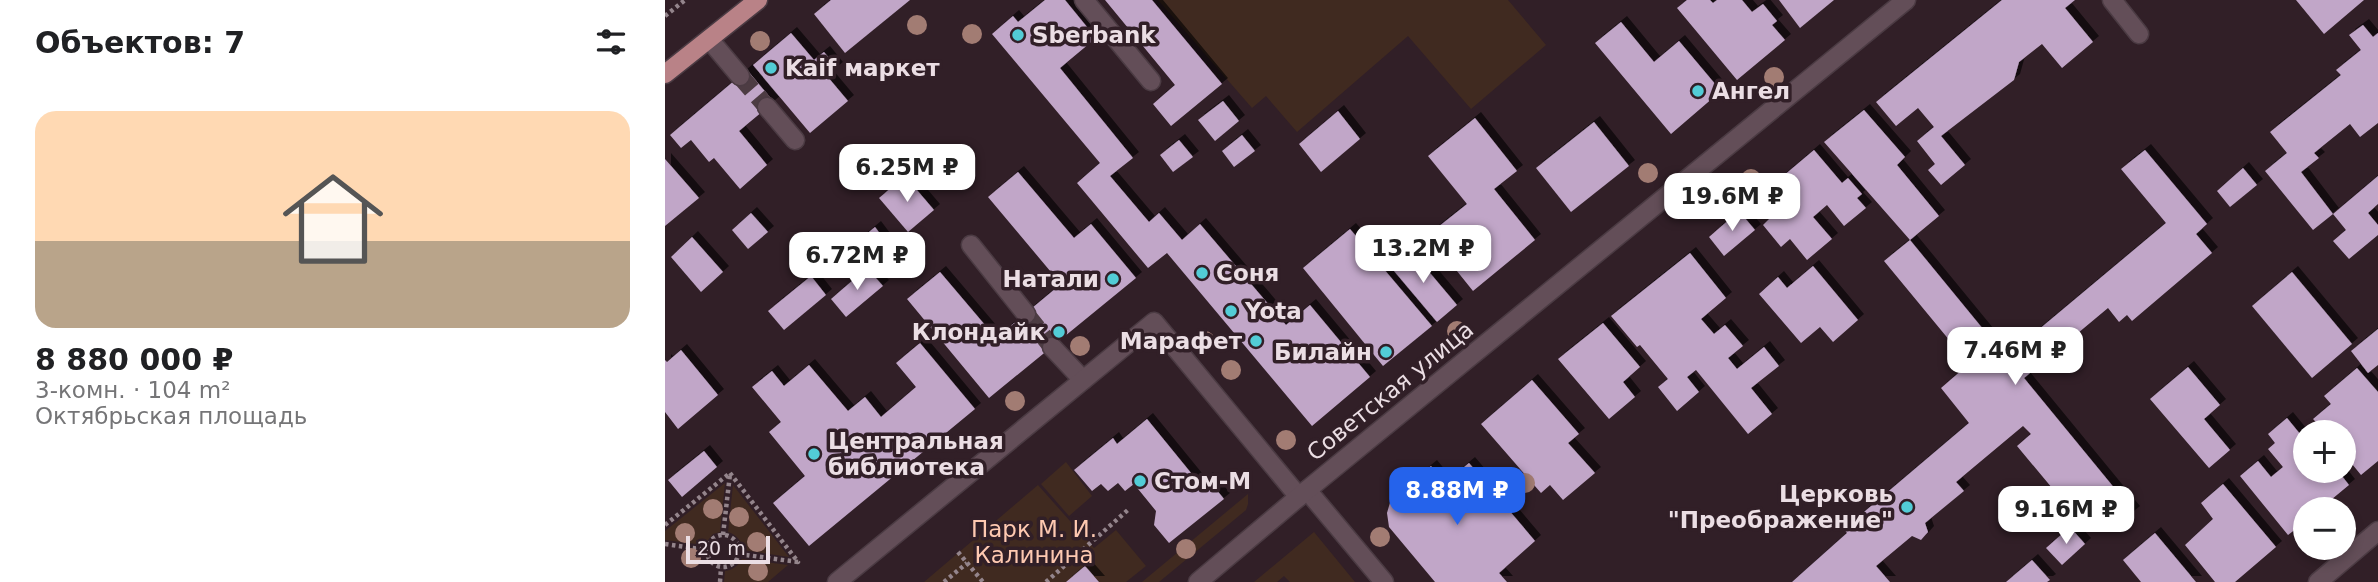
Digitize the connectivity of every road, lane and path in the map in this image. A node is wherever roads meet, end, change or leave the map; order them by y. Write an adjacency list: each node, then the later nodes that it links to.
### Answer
1 (685, 0): 6 (path)
2 (758, 0): 8 (main road)
3 (1084, 0): 11 (street)
4 (1906, 0): 19 (street, Советская улица)
5 (2112, 0): 7 (street)
6 (665, 16)
7 (2139, 34)
8 (709, 39): 9 (main road); 10 (street)
9 (665, 74)
10 (740, 76)
11 (1151, 80)
12 (767, 107): 13 (street)
13 (795, 140)
14 (971, 245): 15 (street)
15 (1026, 314)
16 (1052, 347): 17 (street)
17 (1083, 380): 19 (street); 31 (street)
18 (730, 473): 21 (path); 23 (path); 27 (path)
19 (1303, 494): 35 (street, Советская улица); 36 (street)
20 (1129, 509): 34 (path)
21 (665, 525)
22 (2378, 531): 37 (street)
23 (723, 535): 25 (path); 27 (path)
24 (665, 544): 25 (path)
25 (707, 550): 29 (path)
26 (958, 552): 28 (path)
27 (739, 554): 29 (path)
28 (967, 563): 32 (path); 33 (path)
29 (721, 568): 30 (path)
30 (720, 582)
31 (837, 582)
32 (944, 582)
33 (983, 582)
34 (1046, 582)
35 (1198, 582)
36 (1384, 582)
37 (2318, 582)

